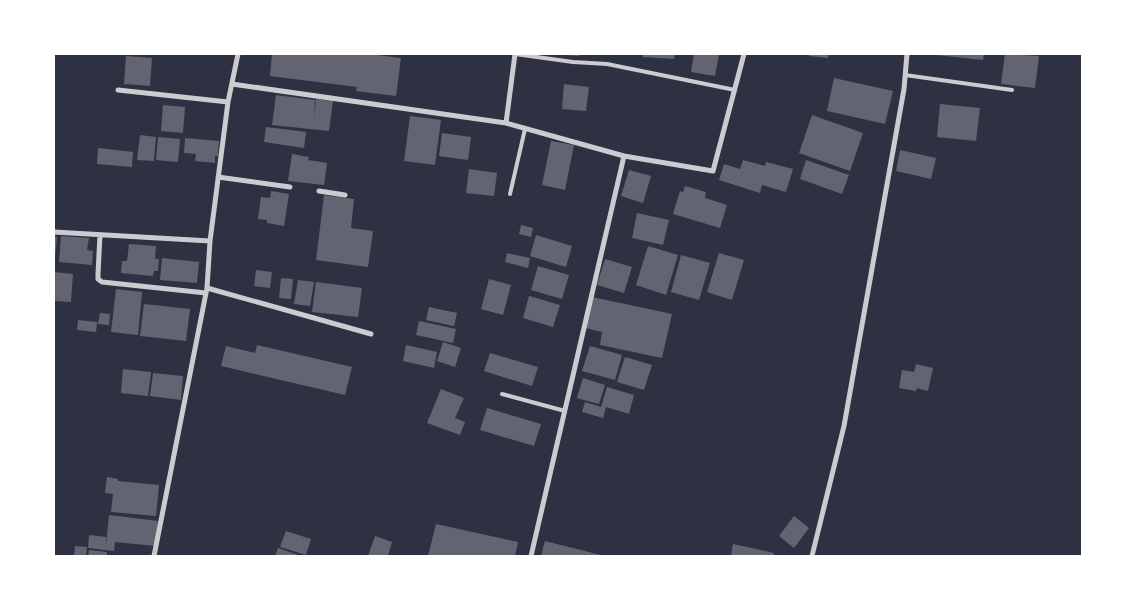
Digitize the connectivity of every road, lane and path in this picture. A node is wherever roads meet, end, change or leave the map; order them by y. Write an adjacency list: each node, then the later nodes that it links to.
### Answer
1 (238, 54): 6 (street)
2 (515, 54): 8 (lane); 11 (street)
3 (744, 54): 8 (street)
4 (907, 54): 5 (street)
5 (905, 75): 9 (lane); 28 (street)
6 (232, 84): 10 (street); 11 (street)
7 (118, 90): 10 (street)
8 (735, 90): 13 (street)
9 (1012, 90)
10 (228, 102): 14 (street)
11 (506, 123): 12 (street)
12 (525, 129): 13 (street); 17 (lane)
13 (624, 156): 25 (street)
14 (218, 177): 15 (street); 21 (street)
15 (290, 187)
16 (319, 191): 18 (street)
17 (510, 194)
18 (345, 195)
19 (54, 232): 20 (street)
20 (100, 235): 21 (street); 22 (street)
21 (210, 241): 22 (street)
22 (206, 290): 23 (street); 26 (street)
23 (371, 334)
24 (502, 394): 25 (lane)
25 (565, 411): 27 (street)
26 (154, 556)
27 (531, 556)
28 (812, 556)

